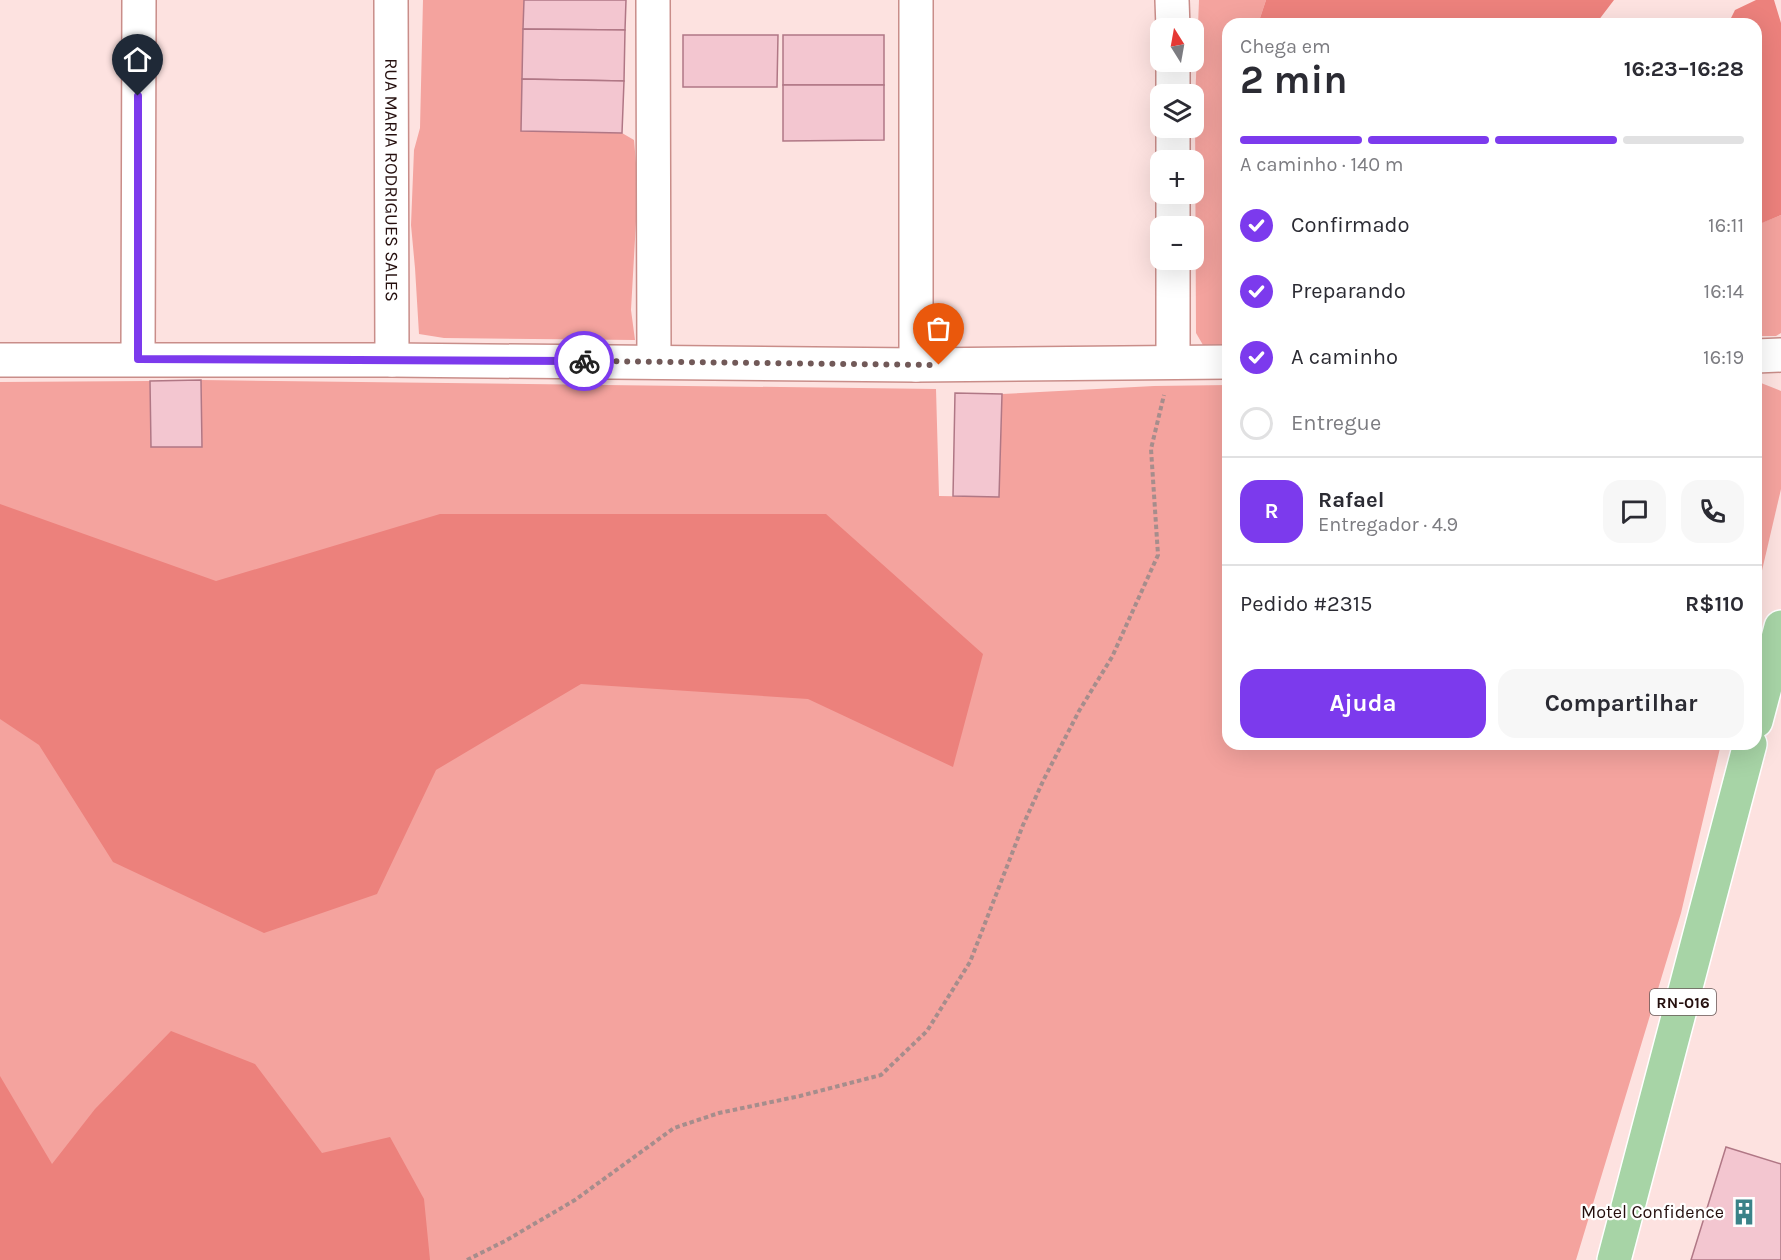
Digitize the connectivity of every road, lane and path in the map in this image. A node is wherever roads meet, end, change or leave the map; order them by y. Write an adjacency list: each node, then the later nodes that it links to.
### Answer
1 (139, 0): 10 (street)
2 (391, 0): 12 (street, RUA MARIA RODRIGUES SALES)
3 (653, 0): 13 (street)
4 (915, 0): 16 (street)
5 (1173, 0): 6 (street)
6 (1173, 18)
7 (1173, 270): 14 (street)
8 (1781, 355): 9 (street)
9 (1762, 356)
10 (138, 359): 11 (street); 12 (street)
11 (0, 360)
12 (392, 360): 13 (street)
13 (654, 362): 16 (street)
14 (1173, 362): 15 (street); 16 (street); 20 (path)
15 (1222, 362)
16 (916, 365)
17 (1781, 627): 18 (main road)
18 (1762, 698)
19 (1748, 750): 21 (main road, RN-016)
20 (467, 1260)
21 (1614, 1260)

